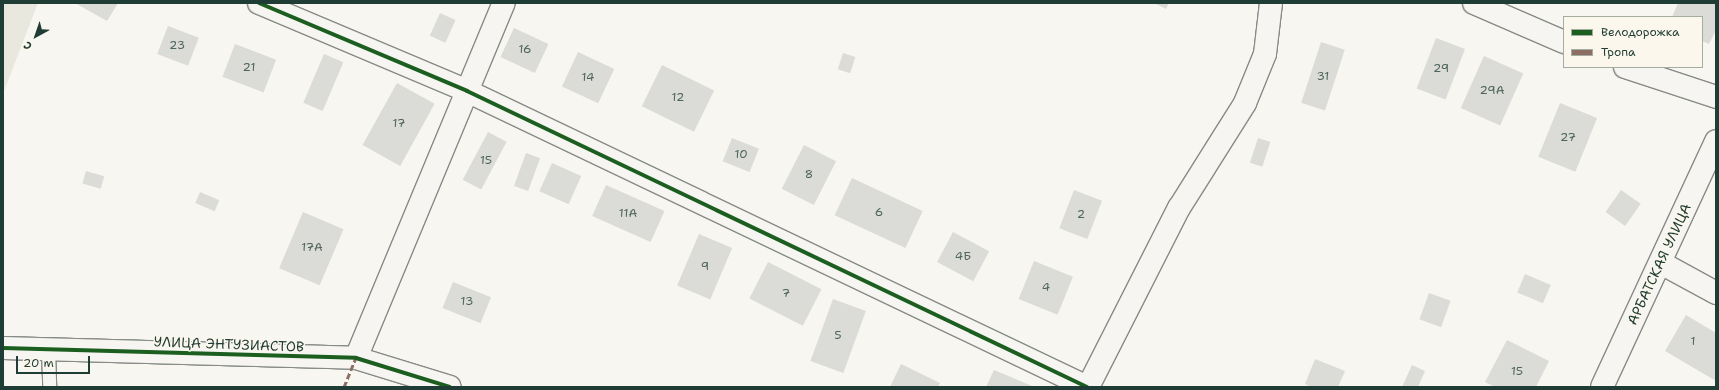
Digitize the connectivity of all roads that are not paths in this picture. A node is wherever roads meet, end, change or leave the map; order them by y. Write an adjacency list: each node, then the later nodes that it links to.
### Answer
1 (259, 3): 7 (street)
2 (504, 3): 7 (street)
3 (1270, 3): 17 (street)
4 (1474, 3): 5 (street)
5 (1563, 42)
6 (1628, 68): 8 (street)
7 (467, 91): 14 (street); 17 (street)
8 (1716, 97)
9 (1716, 141): 10 (street, АРБАТСКАЯ УЛИЦА)
10 (1661, 263): 11 (street); 18 (street, АРБАТСКАЯ УЛИЦА)
11 (1716, 293)
12 (3, 348): 13 (street, УЛИЦА ЭНТУЗИАСТОВ)
13 (48, 350): 14 (street, УЛИЦА ЭНТУЗИАСТОВ); 15 (lane)
14 (356, 358): 16 (street, УЛИЦА ЭНТУЗИАСТОВ)
15 (49, 387)
16 (450, 387)
17 (1087, 387)
18 (1602, 387)

